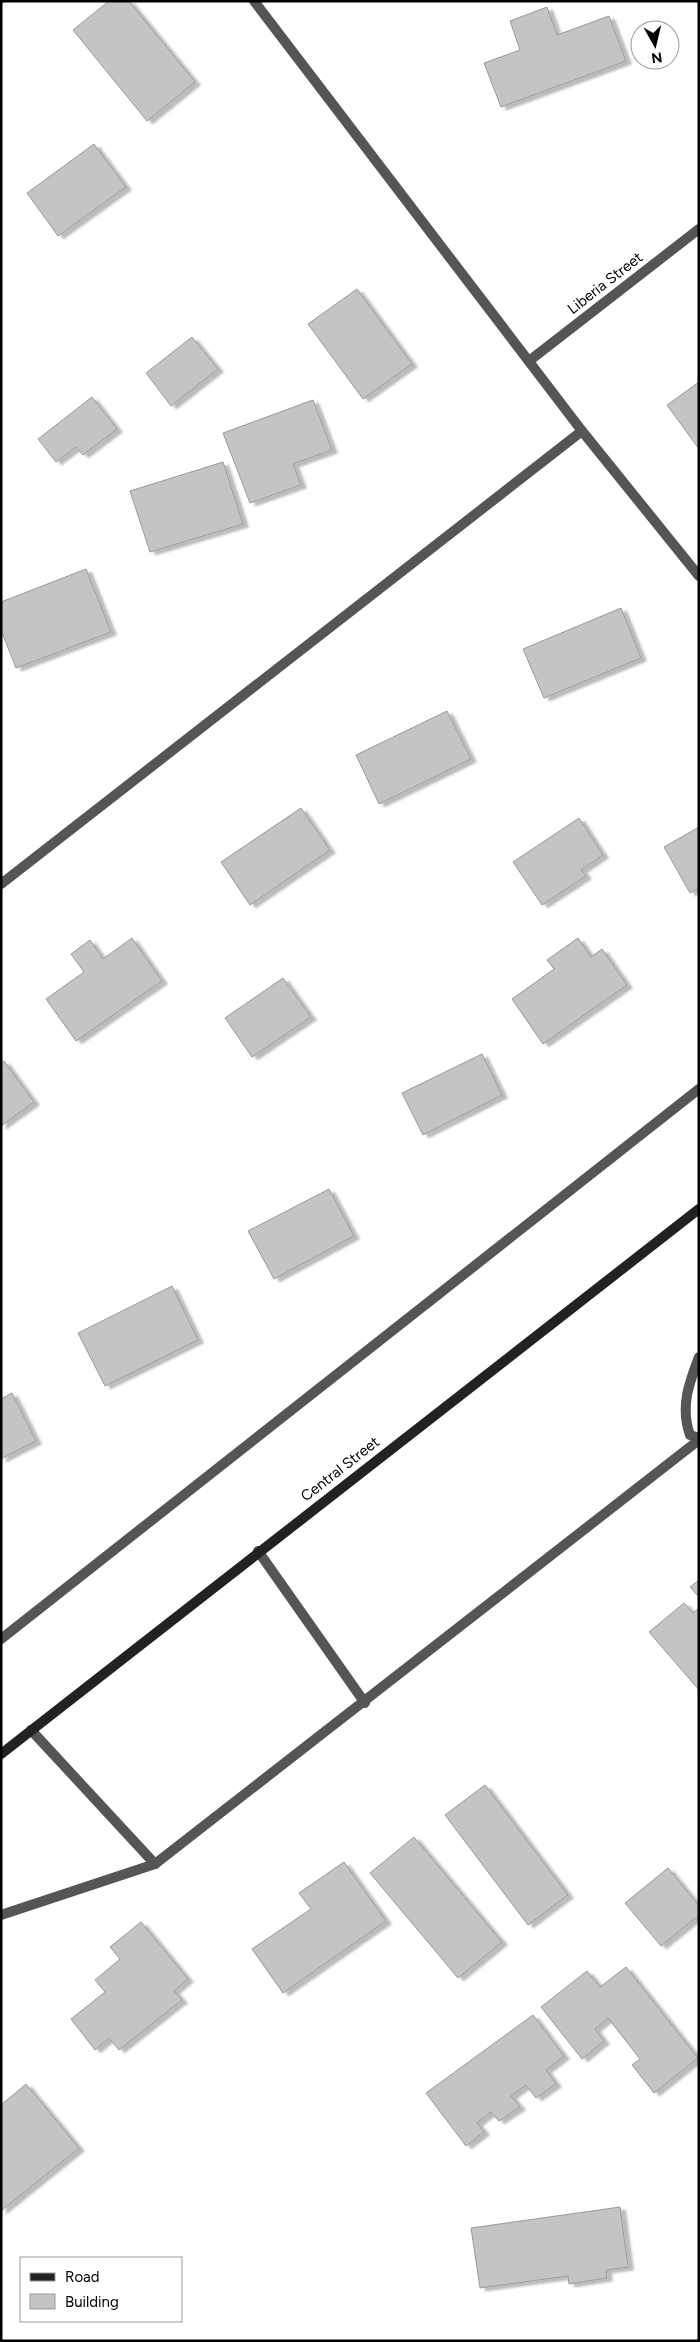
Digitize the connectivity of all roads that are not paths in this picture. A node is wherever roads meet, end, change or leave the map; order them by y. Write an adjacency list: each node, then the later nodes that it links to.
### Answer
1 (254, 1): 3 (street)
2 (699, 229): 3 (street, Liberia Street)
3 (529, 361): 4 (street)
4 (582, 431): 5 (street); 6 (street)
5 (699, 576)
6 (1, 884)
7 (699, 1089): 12 (street)
8 (699, 1209): 11 (street, Central Street)
9 (699, 1357): 10 (street)
10 (699, 1439): 13 (street)
11 (258, 1551): 13 (street); 14 (street, Central Street)
12 (1, 1639)
13 (365, 1703): 16 (street)
14 (31, 1730): 15 (street, Central Street); 16 (street)
15 (1, 1754)
16 (155, 1864): 17 (street)
17 (1, 1915)

